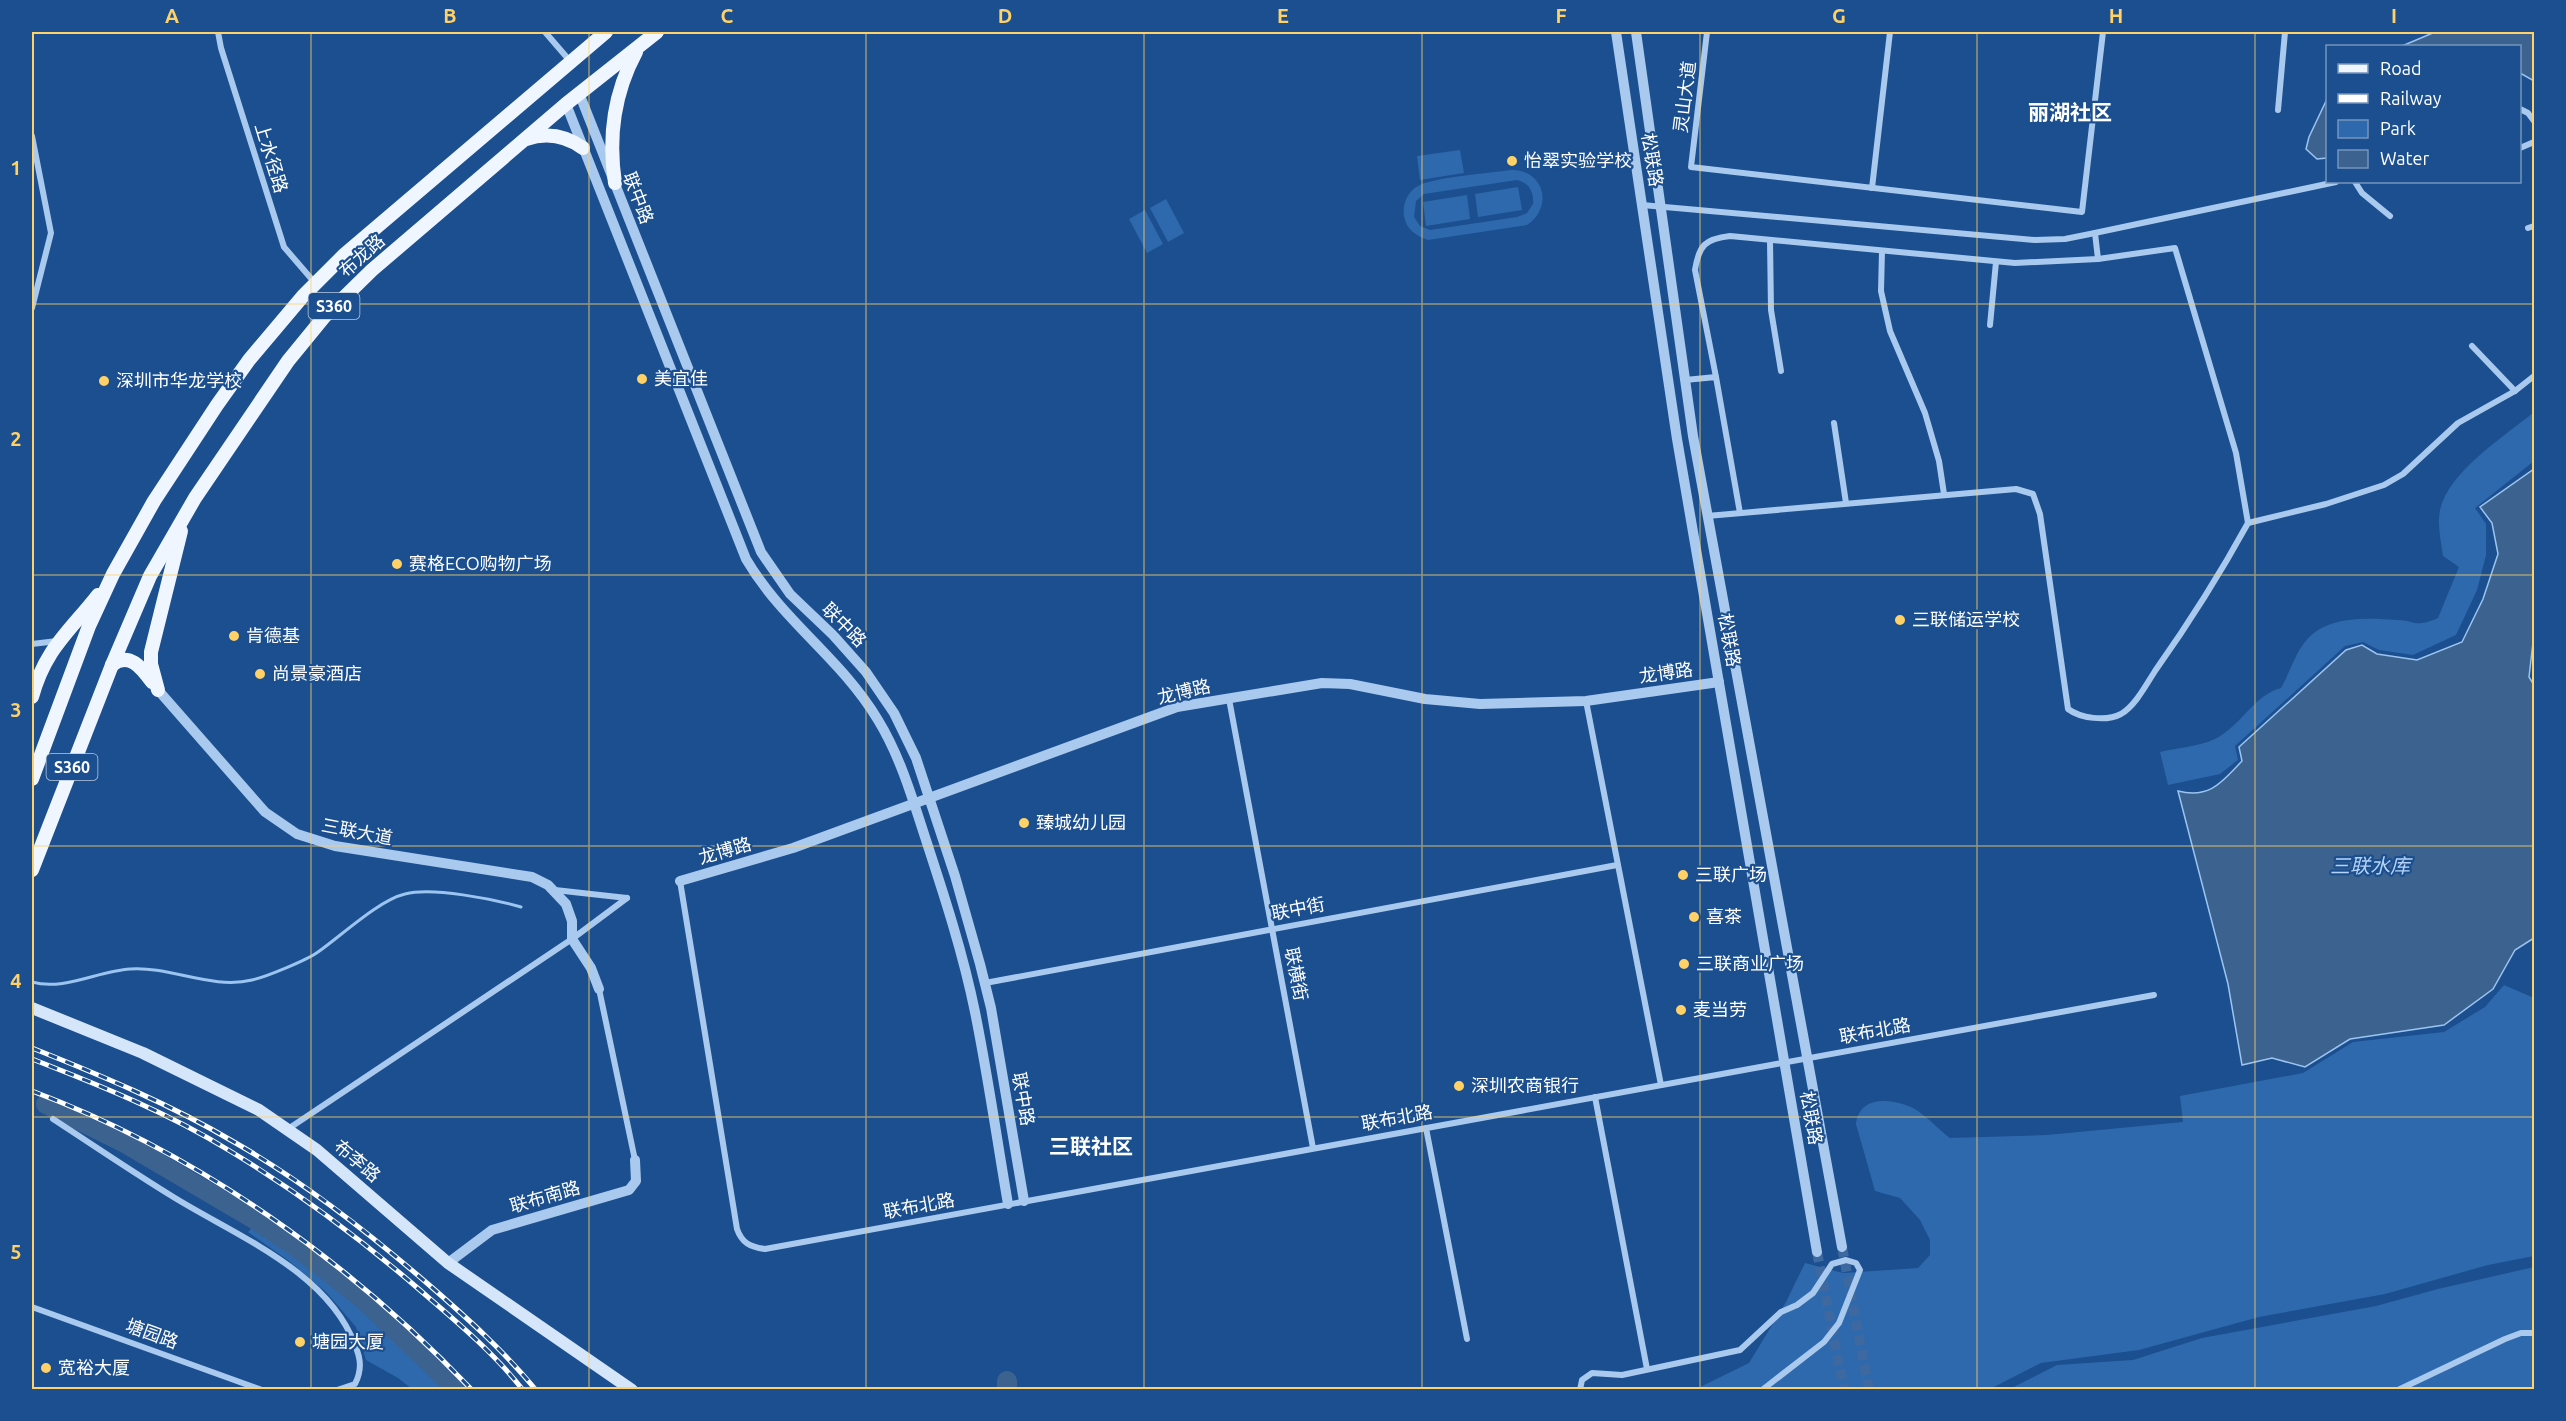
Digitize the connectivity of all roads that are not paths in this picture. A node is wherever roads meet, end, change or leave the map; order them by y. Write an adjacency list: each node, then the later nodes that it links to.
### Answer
1 (218, 32): 35 (street, 上水径路)
2 (545, 32): 12 (street)
3 (606, 32): 12 (main road, 布龙路 / S360)
4 (657, 32): 11 (main road, 布龙路 / S360)
5 (1616, 32): 27 (street, 松联路)
6 (1636, 32): 28 (street, 松联路)
7 (1707, 32): 26 (street, 灵山大道)
8 (1890, 32): 26 (street)
9 (2103, 32): 26 (street)
10 (2284, 32): 16 (street)
11 (638, 48): 13 (main road, 布龙路 / S360); 23 (main road)
12 (571, 62): 35 (main road, 布龙路 / S360)
13 (579, 93): 14 (main road, 布龙路 / S360); 23 (street, 联中路)
14 (566, 104): 19 (main road, 布龙路 / S360); 21 (street, 联中路)
15 (2521, 110): 17 (street)
16 (2278, 111)
17 (2535, 122)
18 (32, 136): 36 (street)
19 (524, 140): 21 (main road); 47 (main road, 布龙路 / S360)
20 (2535, 142): 22 (street)
21 (583, 148): 62 (street, 联中路)
22 (2521, 148)
23 (615, 183): 61 (street, 联中路)
24 (2331, 183): 30 (street)
25 (2356, 183): 29 (street)
26 (1872, 188)
27 (1642, 205): 28 (street); 55 (street, 松联路)
28 (1660, 206): 30 (street); 42 (street, 松联路)
29 (2390, 216)
30 (2095, 233): 33 (street)
31 (1770, 241): 32 (street); 39 (street); 41 (street)
32 (1882, 251): 34 (street); 45 (street)
33 (2098, 259): 34 (street); 50 (street)
34 (1996, 262): 37 (street)
35 (315, 284): 51 (main road, 布龙路 / S360)
36 (32, 308)
37 (1990, 325)
38 (2472, 346): 43 (street)
39 (1781, 371)
40 (2535, 376): 43 (street)
41 (1716, 377): 42 (street); 48 (street)
42 (1685, 380): 49 (street, 松联路)
43 (2515, 391): 50 (street)
44 (1834, 423): 46 (street)
45 (1944, 494): 46 (street); 50 (street)
46 (1846, 503): 48 (street)
47 (189, 507): 54 (main road, 布龙路 / S360); 56 (main road)
48 (1740, 513): 49 (street)
49 (1707, 516): 73 (street, 松联路)
50 (2248, 523)
51 (113, 573): 52 (main road); 60 (main road, 布龙路 / S360)
52 (57, 641): 53 (street); 57 (main road)
53 (32, 644)
54 (112, 665): 56 (main road); 64 (main road, S360)
55 (1719, 682): 59 (street, 龙博路); 74 (street, 松联路)
56 (158, 690): 66 (street, 三联大道)
57 (32, 697)
58 (1229, 699): 59 (street, 龙博路); 61 (street, 龙博路); 67 (street, 联横街)
59 (1586, 701): 63 (street)
60 (32, 779)
61 (929, 798): 62 (street, 龙博路); 69 (street, 联中路)
62 (914, 804): 65 (street, 龙博路); 83 (street, 联中路)
63 (1617, 865): 67 (street, 联中街); 75 (street)
64 (32, 870)
65 (680, 881): 83 (street, 联布北路)
66 (555, 890): 68 (street); 68 (street)
67 (1272, 929): 69 (street, 联中街); 80 (street, 联横街)
68 (572, 939): 70 (street); 79 (street)
69 (985, 983): 82 (street, 联中路)
70 (599, 989): 81 (street)
71 (2154, 995): 73 (street, 联布北路)
72 (32, 1008): 79 (main road, 布李路)
73 (1807, 1058): 74 (street, 联布北路); 84 (street, 松联路)
74 (1785, 1062): 75 (street, 联布北路); 85 (street, 松联路)
75 (1661, 1085): 76 (street, 联布北路)
76 (1595, 1097): 78 (street, 联布北路); 90 (street)
77 (53, 1119): 93 (street)
78 (1426, 1128): 80 (street, 联布北路); 89 (street)
79 (288, 1129): 86 (main road, 布李路)
80 (1313, 1148): 82 (street, 联布北路)
81 (635, 1160): 86 (street, 联布南路)
82 (1024, 1201): 83 (street, 联布北路)
83 (1008, 1204)
84 (1842, 1247)
85 (1817, 1252)
86 (448, 1263): 91 (main road, 布李路)
87 (32, 1307): 92 (street, 塘园路)
88 (2535, 1333): 96 (street)
89 (1467, 1339)
90 (1647, 1369): 94 (street); 95 (street)
91 (632, 1388)
92 (262, 1389)
93 (337, 1389)
94 (1580, 1389)
95 (1762, 1389)
96 (2398, 1389)

